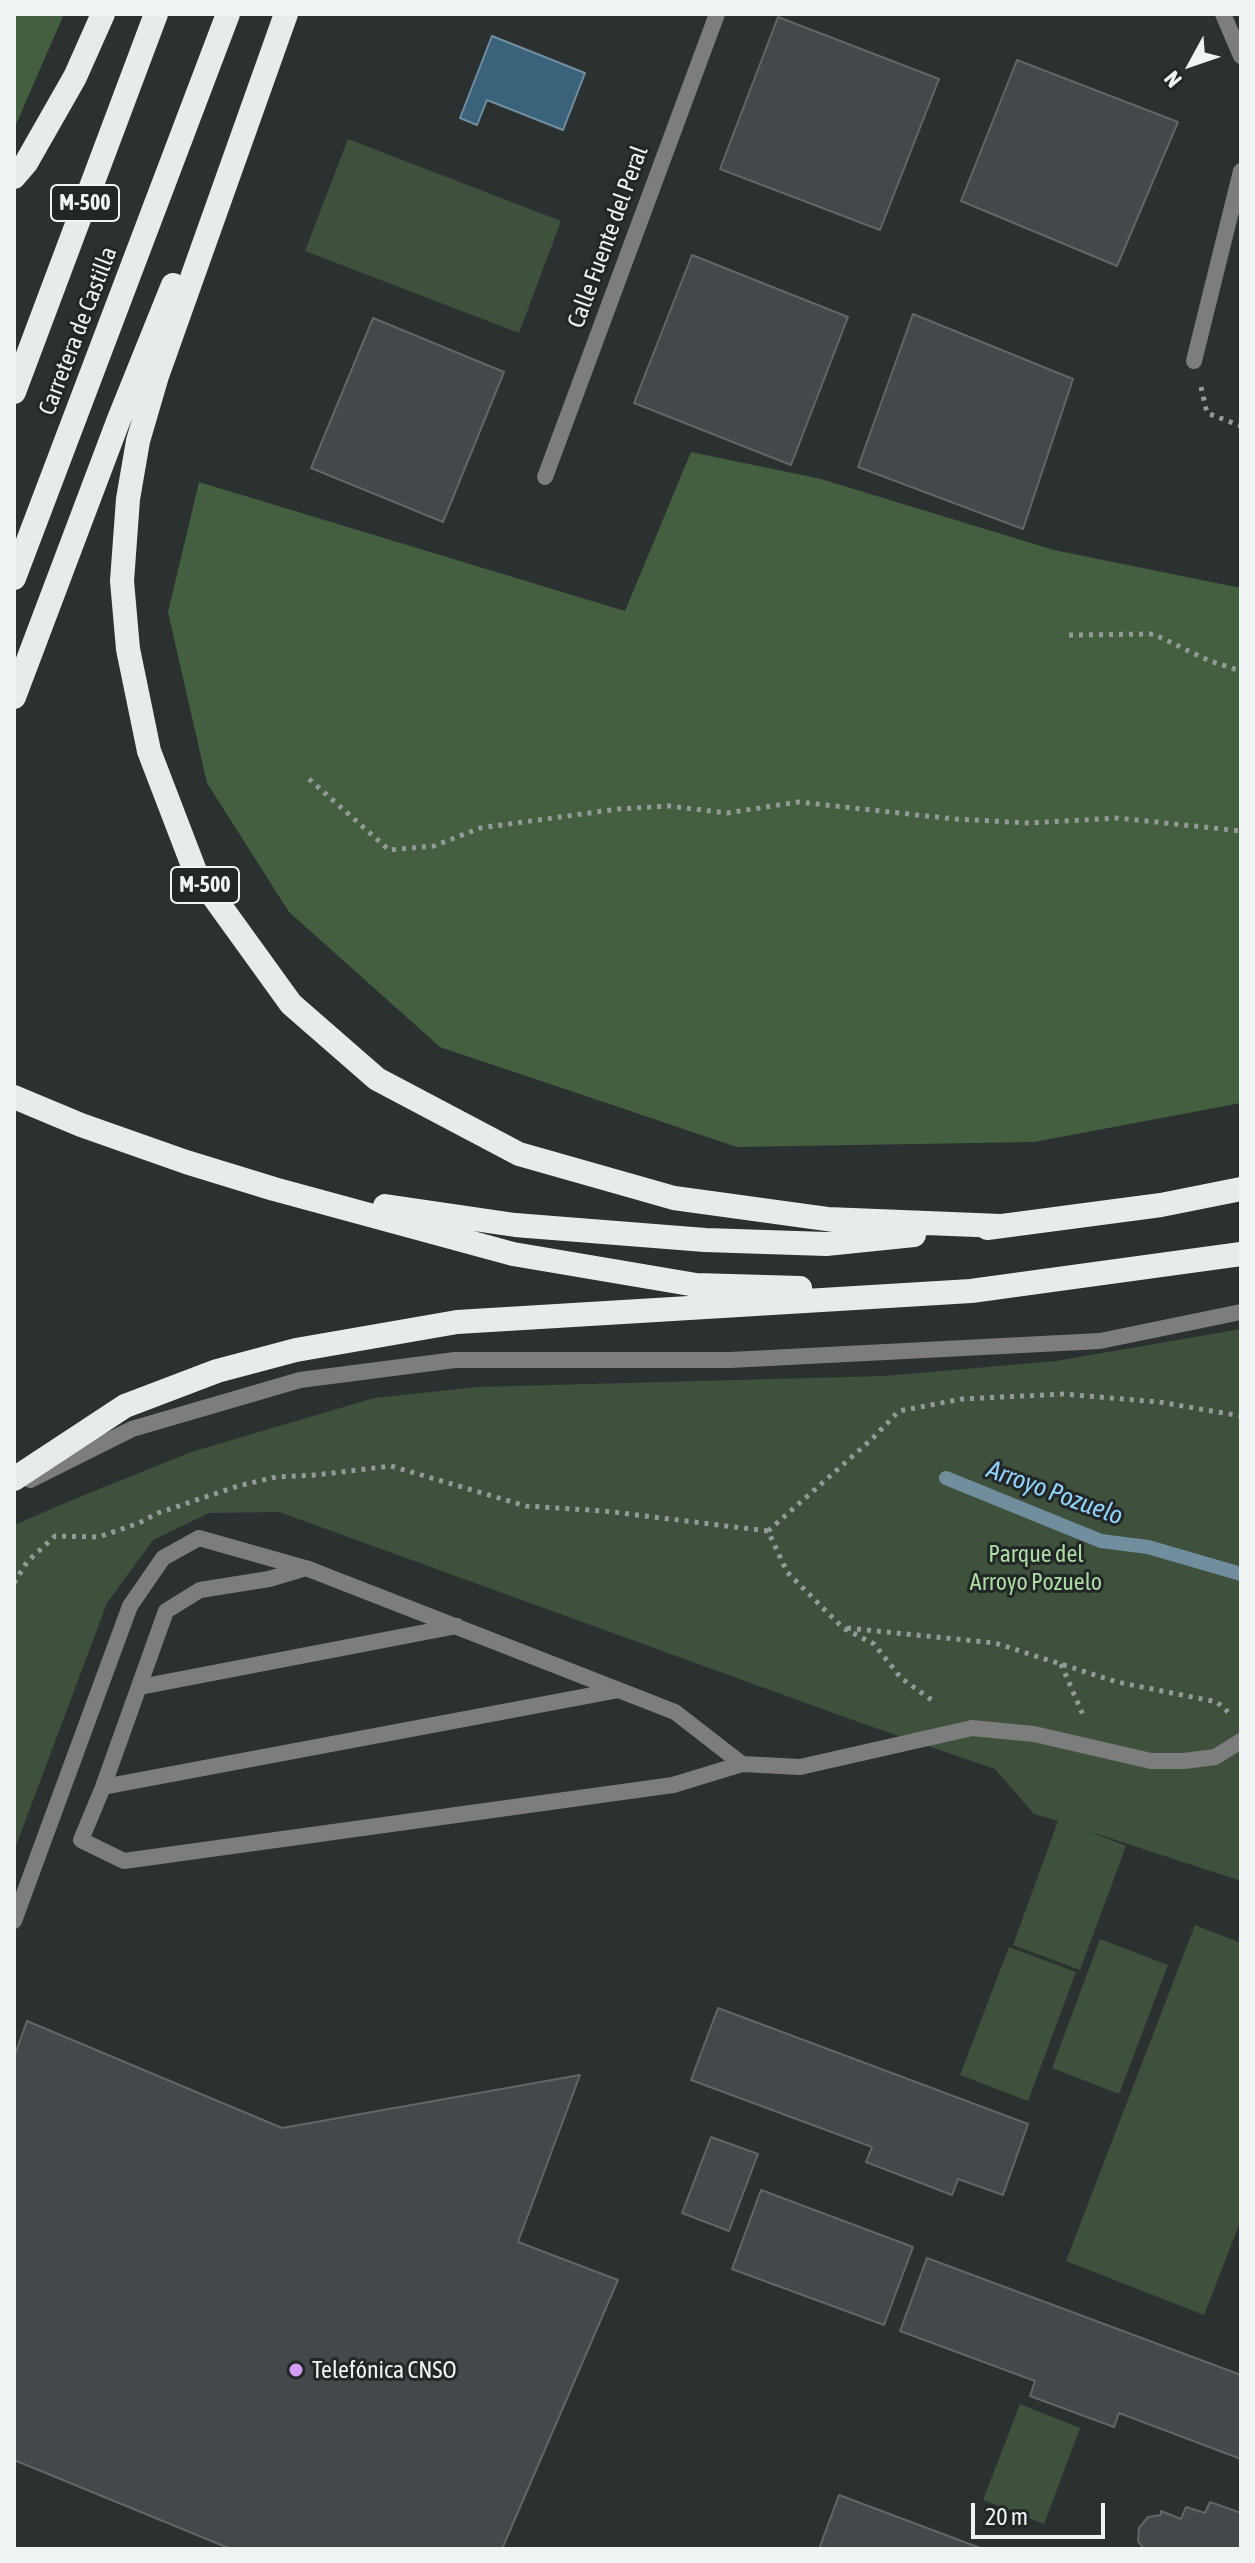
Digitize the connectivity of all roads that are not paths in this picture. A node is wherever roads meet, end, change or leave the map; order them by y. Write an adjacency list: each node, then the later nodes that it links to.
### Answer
1 (103, 14): 9 (highway, M-500)
2 (156, 14): 11 (highway, Carretera de Castilla / M-500)
3 (228, 14): 13 (highway, Carretera de Castilla / M-500)
4 (285, 14): 14 (highway, M-500); 18 (highway, M-500)
5 (717, 14): 12 (street, Calle Fuente del Peral)
6 (1223, 14): 7 (street)
7 (1241, 56)
8 (1241, 171): 10 (street)
9 (14, 177)
10 (1194, 361)
11 (14, 392)
12 (545, 477)
13 (14, 578)
14 (14, 697)
15 (14, 1097): 16 (highway)
16 (274, 1189): 18 (highway); 20 (highway)
17 (1241, 1189): 18 (highway)
18 (1001, 1226)
19 (1241, 1254): 20 (highway)
20 (971, 1291): 22 (highway)
21 (1241, 1312): 23 (street)
22 (14, 1479)
23 (14, 1488)
24 (306, 1568): 25 (street); 26 (street); 31 (street)
25 (458, 1626): 26 (street); 27 (street)
26 (140, 1687): 30 (street)
27 (621, 1690): 29 (street); 30 (street)
28 (1241, 1741): 29 (street)
29 (742, 1764): 30 (street)
30 (103, 1787)
31 (14, 1921)

